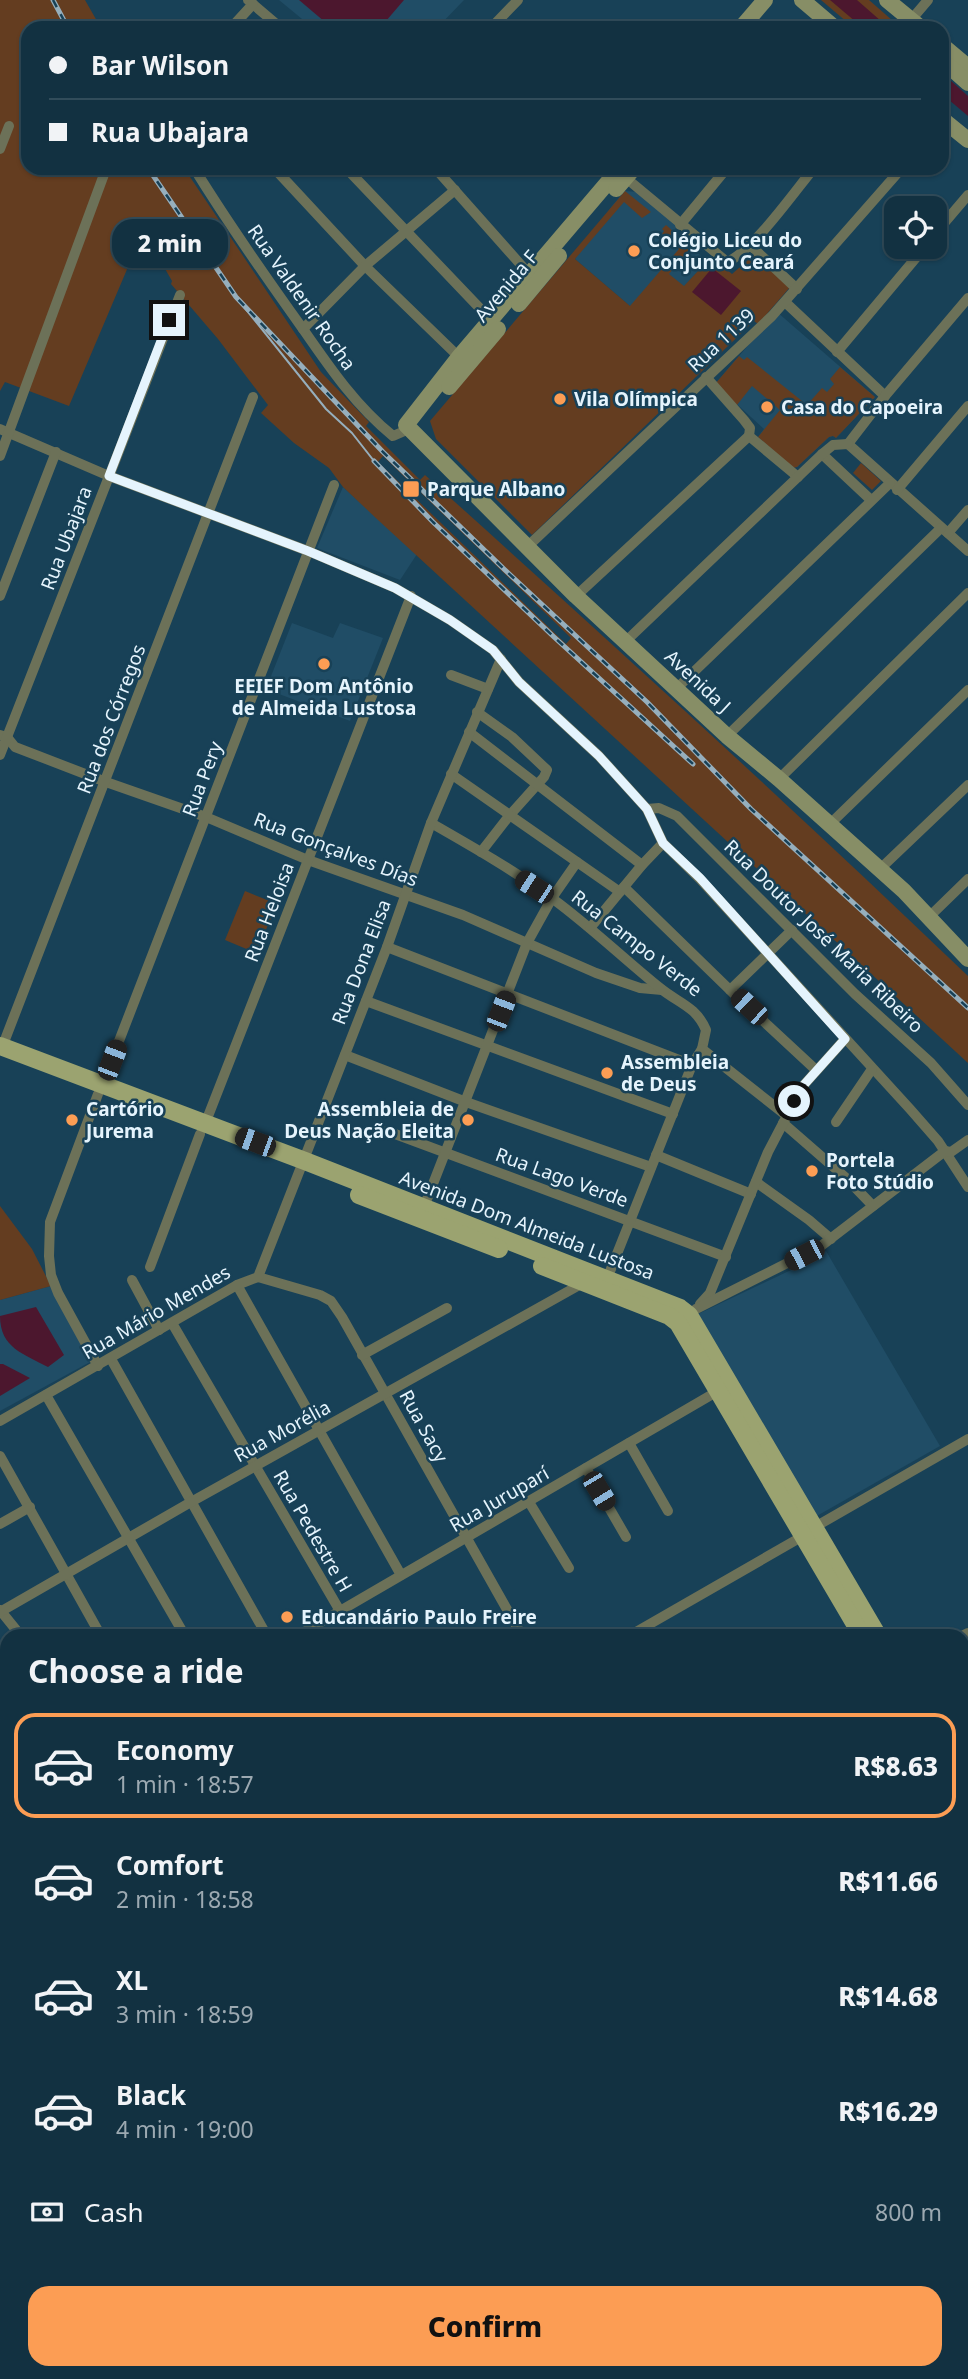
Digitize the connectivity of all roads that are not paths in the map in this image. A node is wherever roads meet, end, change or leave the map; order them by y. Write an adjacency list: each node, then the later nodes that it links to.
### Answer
1 (518, 0): 11 (street)
2 (765, 0): 12 (street)
3 (775, 0): 13 (street)
4 (802, 0): 14 (street)
5 (872, 0): 15 (street)
6 (887, 0): 16 (street)
7 (928, 0): 17 (street)
8 (250, 2): 9 (street); 10 (street)
9 (236, 21)
10 (273, 21)
11 (498, 21)
12 (747, 21)
13 (757, 21)
14 (827, 21)
15 (906, 21)
16 (908, 21)
17 (915, 21)
18 (949, 51): 20 (street)
19 (949, 66): 21 (street)
20 (968, 67)
21 (968, 83)
22 (9, 126): 25 (street)
23 (949, 126): 24 (street)
24 (968, 141)
25 (1, 143)
26 (104, 175): 60 (street)
27 (199, 175): 52 (street, Rua Valdenir Rocha)
28 (280, 175): 44 (street)
29 (353, 175): 41 (street)
30 (441, 175): 37 (street)
31 (623, 175): 45 (street, Avenida F)
32 (624, 175): 49 (street, Avenida F)
33 (631, 175): 40 (street)
34 (721, 175): 40 (street)
35 (808, 175): 42 (street)
36 (896, 175): 46 (street, Rua 1139)
37 (455, 190): 41 (street); 45 (street)
38 (968, 195): 39 (street)
39 (947, 220)
40 (680, 225): 42 (street)
41 (405, 231): 44 (street); 51 (street)
42 (750, 245): 46 (street)
43 (915, 259): 53 (street)
44 (365, 266): 52 (street); 54 (street)
45 (529, 274): 49 (street, Avenida F)
46 (797, 289): 50 (street, Rua 1139)
47 (180, 295): 66 (street, Rua Ubajara)
48 (968, 298): 56 (street)
49 (514, 302): 51 (street, Avenida F); 59 (street, Avenida F)
50 (785, 302): 53 (street); 55 (street, Rua 1139)
51 (491, 320): 54 (street, Avenida F)
52 (303, 329): 59 (street, Rua Valdenir Rocha)
53 (837, 352): 56 (street)
54 (459, 357): 59 (street, Avenida F)
55 (706, 377): 61 (street); 74 (street, Rua 1139)
56 (885, 396): 62 (street)
57 (253, 397): 72 (street, Rua dos Córregos)
58 (968, 406): 69 (street)
59 (402, 430): 74 (street, Avenida J)
60 (5, 431): 63 (street); 65 (street)
61 (748, 436): 67 (street); 80 (street)
62 (848, 444): 64 (street); 69 (street)
63 (57, 452): 66 (street); 78 (street)
64 (821, 454): 67 (street); 70 (street)
65 (0, 456)
66 (109, 476): 72 (street); 89 (street, Rua Ubajara)
67 (798, 477): 81 (street)
68 (334, 485): 75 (street, Rua Pery)
69 (894, 486): 70 (street); 73 (street)
70 (871, 500): 85 (street)
71 (968, 510): 73 (street)
72 (208, 513): 75 (street); 94 (street, Rua dos Córregos)
73 (945, 531): 76 (street); 90 (street)
74 (527, 547): 80 (street, Avenida J)
75 (308, 551): 79 (street); 99 (street, Rua Pery)
76 (968, 551)
77 (968, 593): 93 (street)
78 (0, 596)
79 (411, 596): 82 (street); 104 (street, Rua Heloisa)
80 (576, 596): 81 (street, Avenida J)
81 (625, 642): 85 (street, Avenida J)
82 (501, 659): 84 (street, Rua Dona Elisa); 97 (street)
83 (451, 676): 84 (street)
84 (488, 689): 87 (street, Rua Dona Elisa)
85 (676, 689): 90 (street, Avenida J)
86 (968, 690): 101 (street)
87 (477, 712): 88 (street, Rua Dona Elisa); 95 (street)
88 (469, 732): 92 (street, Rua Dona Elisa); 95 (street)
89 (4, 736): 91 (street, Rua Ubajara); 94 (street, Rua Gonçalves Días)
90 (727, 736): 93 (street, Avenida J)
91 (0, 755)
92 (451, 774): 98 (street); 100 (street, Rua Dona Elisa)
93 (779, 779): 101 (street, Avenida J)
94 (106, 782): 99 (street, Rua Gonçalves Días); 126 (street, Rua dos Córregos)
95 (538, 785): 98 (street); 106 (street)
96 (968, 785): 107 (street)
97 (647, 809): 102 (street); 114 (street, Rua Doutor José Maria Ribeiro)
98 (509, 816): 103 (street); 105 (street)
99 (206, 817): 104 (street, Rua Gonçalves Días); 131 (street, Rua Pery)
100 (431, 823): 103 (street, Rua Campo Verde); 110 (street, Rua Dona Elisa)
101 (830, 825): 107 (street, Avenida J)
102 (663, 843): 106 (street); 117 (street)
103 (481, 852): 111 (street, Rua Campo Verde)
104 (308, 860): 110 (street, Rua Gonçalves Días); 137 (street, Rua Heloisa)
105 (578, 862): 109 (street); 111 (street)
106 (642, 865): 109 (street)
107 (880, 869): 112 (street, Avenida J)
108 (968, 879): 112 (street)
109 (622, 889): 113 (street); 120 (street)
110 (405, 894): 115 (street, Rua Gonçalves Días); 116 (street, Rua Dona Elisa)
111 (552, 898): 113 (street, Rua Campo Verde); 115 (street)
112 (929, 917): 118 (street, Avenida J)
113 (590, 928): 119 (street, Rua Campo Verde)
114 (792, 930): 117 (street); 133 (street, Rua Doutor José Maria Ribeiro)
115 (527, 943): 119 (street, Rua Gonçalves Días); 121 (street)
116 (387, 947): 121 (street); 122 (street, Rua Dona Elisa)
117 (767, 953): 120 (street); 123 (street)
118 (968, 960)
119 (662, 990): 125 (street, Rua Campo Verde)
120 (730, 990): 130 (street)
121 (508, 993): 124 (street); 128 (street)
122 (366, 1001): 124 (street); 127 (street, Rua Dona Elisa)
123 (845, 1039): 129 (street); 130 (street)
124 (487, 1048): 132 (street); 134 (street)
125 (702, 1048): 128 (street); 135 (street)
126 (1, 1050): 131 (main road, Avenida Dom Almeida Lustosa)
127 (345, 1055): 132 (street); 143 (street, Rua Dona Elisa)
128 (692, 1065): 134 (street)
129 (872, 1069): 136 (street); 140 (street)
130 (816, 1070): 135 (street)
131 (100, 1089): 137 (main road, Avenida Dom Almeida Lustosa); 166 (street, Rua Pery)
132 (466, 1102): 141 (street); 144 (street)
133 (968, 1105)
134 (673, 1114): 142 (street)
135 (785, 1119): 145 (street); 148 (street)
136 (836, 1122)
137 (203, 1129): 143 (main road, Avenida Dom Almeida Lustosa); 153 (street, Rua Heloisa)
138 (387, 1131): 141 (street, Rua Lago Verde)
139 (968, 1140): 140 (street)
140 (945, 1151): 146 (street); 148 (street)
141 (446, 1153): 149 (street); 150 (street, Rua Lago Verde)
142 (656, 1155): 144 (street); 147 (street)
143 (302, 1166): 149 (main road, Avenida Dom Almeida Lustosa); 155 (street, Rua Mário Mendes)
144 (651, 1167): 150 (street)
145 (756, 1182): 147 (street); 151 (street)
146 (968, 1187)
147 (751, 1194): 152 (street)
148 (873, 1206): 151 (street)
149 (422, 1212): 154 (main road, Avenida Dom Almeida Lustosa)
150 (629, 1220): 152 (street, Rua Lago Verde); 156 (street)
151 (831, 1239): 161 (street)
152 (726, 1257): 161 (street)
153 (150, 1267)
154 (560, 1267): 156 (main road, Avenida Dom Almeida Lustosa); 158 (main road, Avenida Dom Almeida Lustosa)
155 (258, 1277): 159 (street, Rua Mário Mendes); 164 (street, Rua Sacy)
156 (607, 1279): 161 (main road, Avenida Dom Almeida Lustosa)
157 (132, 1280): 163 (street)
158 (583, 1283): 167 (main road, Avenida Dom Almeida Lustosa); 168 (street, Rua Morélia)
159 (237, 1285): 162 (street, Rua Mário Mendes); 171 (street)
160 (447, 1308): 164 (street)
161 (693, 1312): 182 (main road, Avenida Dom Almeida Lustosa)
162 (172, 1322): 163 (street, Rua Mário Mendes); 175 (street, Rua Pedestre H)
163 (159, 1330): 165 (street, Rua Mário Mendes)
164 (362, 1355): 168 (street, Rua Sacy)
165 (111, 1359): 166 (street, Rua Mário Mendes); 177 (street)
166 (98, 1366): 169 (street, Rua Mário Mendes)
167 (718, 1391): 173 (street, Rua Juruparí); 182 (main road, Avenida Dom Almeida Lustosa)
168 (385, 1394): 171 (street, Rua Morélia); 185 (street, Rua Sacy)
169 (46, 1395): 170 (street, Rua Mário Mendes); 184 (street)
170 (0, 1421)
171 (319, 1430): 175 (street, Rua Morélia); 189 (street)
172 (968, 1439): 182 (street)
173 (629, 1443): 176 (street, Rua Juruparí); 180 (street)
174 (0, 1456): 179 (street)
175 (255, 1466): 177 (street, Rua Morélia); 191 (street, Rua Pedestre H)
176 (586, 1468): 178 (street, Rua Juruparí); 183 (street)
177 (191, 1502): 184 (street, Rua Morélia); 195 (street)
178 (529, 1502): 185 (street, Rua Juruparí); 187 (street)
179 (30, 1507): 181 (street); 188 (street)
180 (668, 1511)
181 (0, 1524)
182 (808, 1532): 186 (main road, Avenida Dom Almeida Lustosa); 198 (street)
183 (626, 1537)
184 (129, 1538): 188 (street, Rua Morélia); 194 (street)
185 (467, 1538): 189 (street, Rua Juruparí); 197 (street, Rua Sacy)
186 (828, 1566): 199 (main road, Avenida Dom Almeida Lustosa); 200 (main road, Avenida Dom Almeida Lustosa)
187 (569, 1568)
188 (65, 1574): 190 (street, Rua Morélia); 193 (street)
189 (401, 1575): 191 (street, Rua Juruparí)
190 (0, 1611): 192 (street)
191 (340, 1611): 196 (street, Rua Juruparí)
192 (15, 1629)
193 (97, 1629)
194 (181, 1629)
195 (263, 1629)
196 (309, 1629)
197 (518, 1629)
198 (641, 1629)
199 (859, 1629)
200 (873, 1629)

